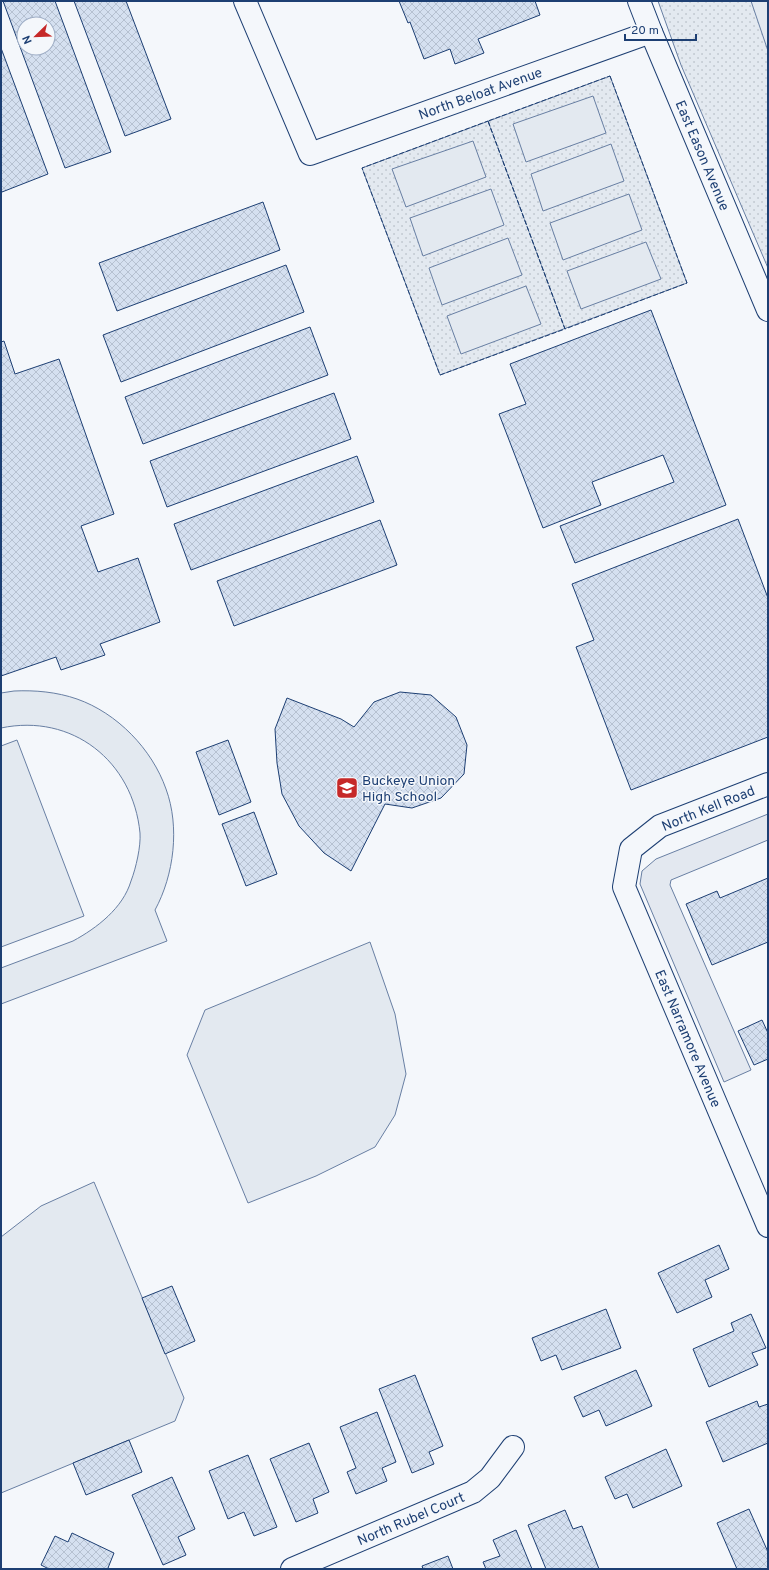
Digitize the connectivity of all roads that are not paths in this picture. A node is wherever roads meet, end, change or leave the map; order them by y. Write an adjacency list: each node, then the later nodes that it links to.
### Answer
1 (245, 1): 3 (street, North Beloat Avenue)
2 (639, 1): 3 (street, East Eason Avenue)
3 (650, 32): 4 (street, East Eason Avenue)
4 (768, 310)
5 (768, 784): 6 (street, North Kell Road)
6 (631, 849): 7 (street, East Narramore Avenue)
7 (767, 1222)
8 (513, 1446): 9 (street, North Rubel Court)
9 (292, 1569)

